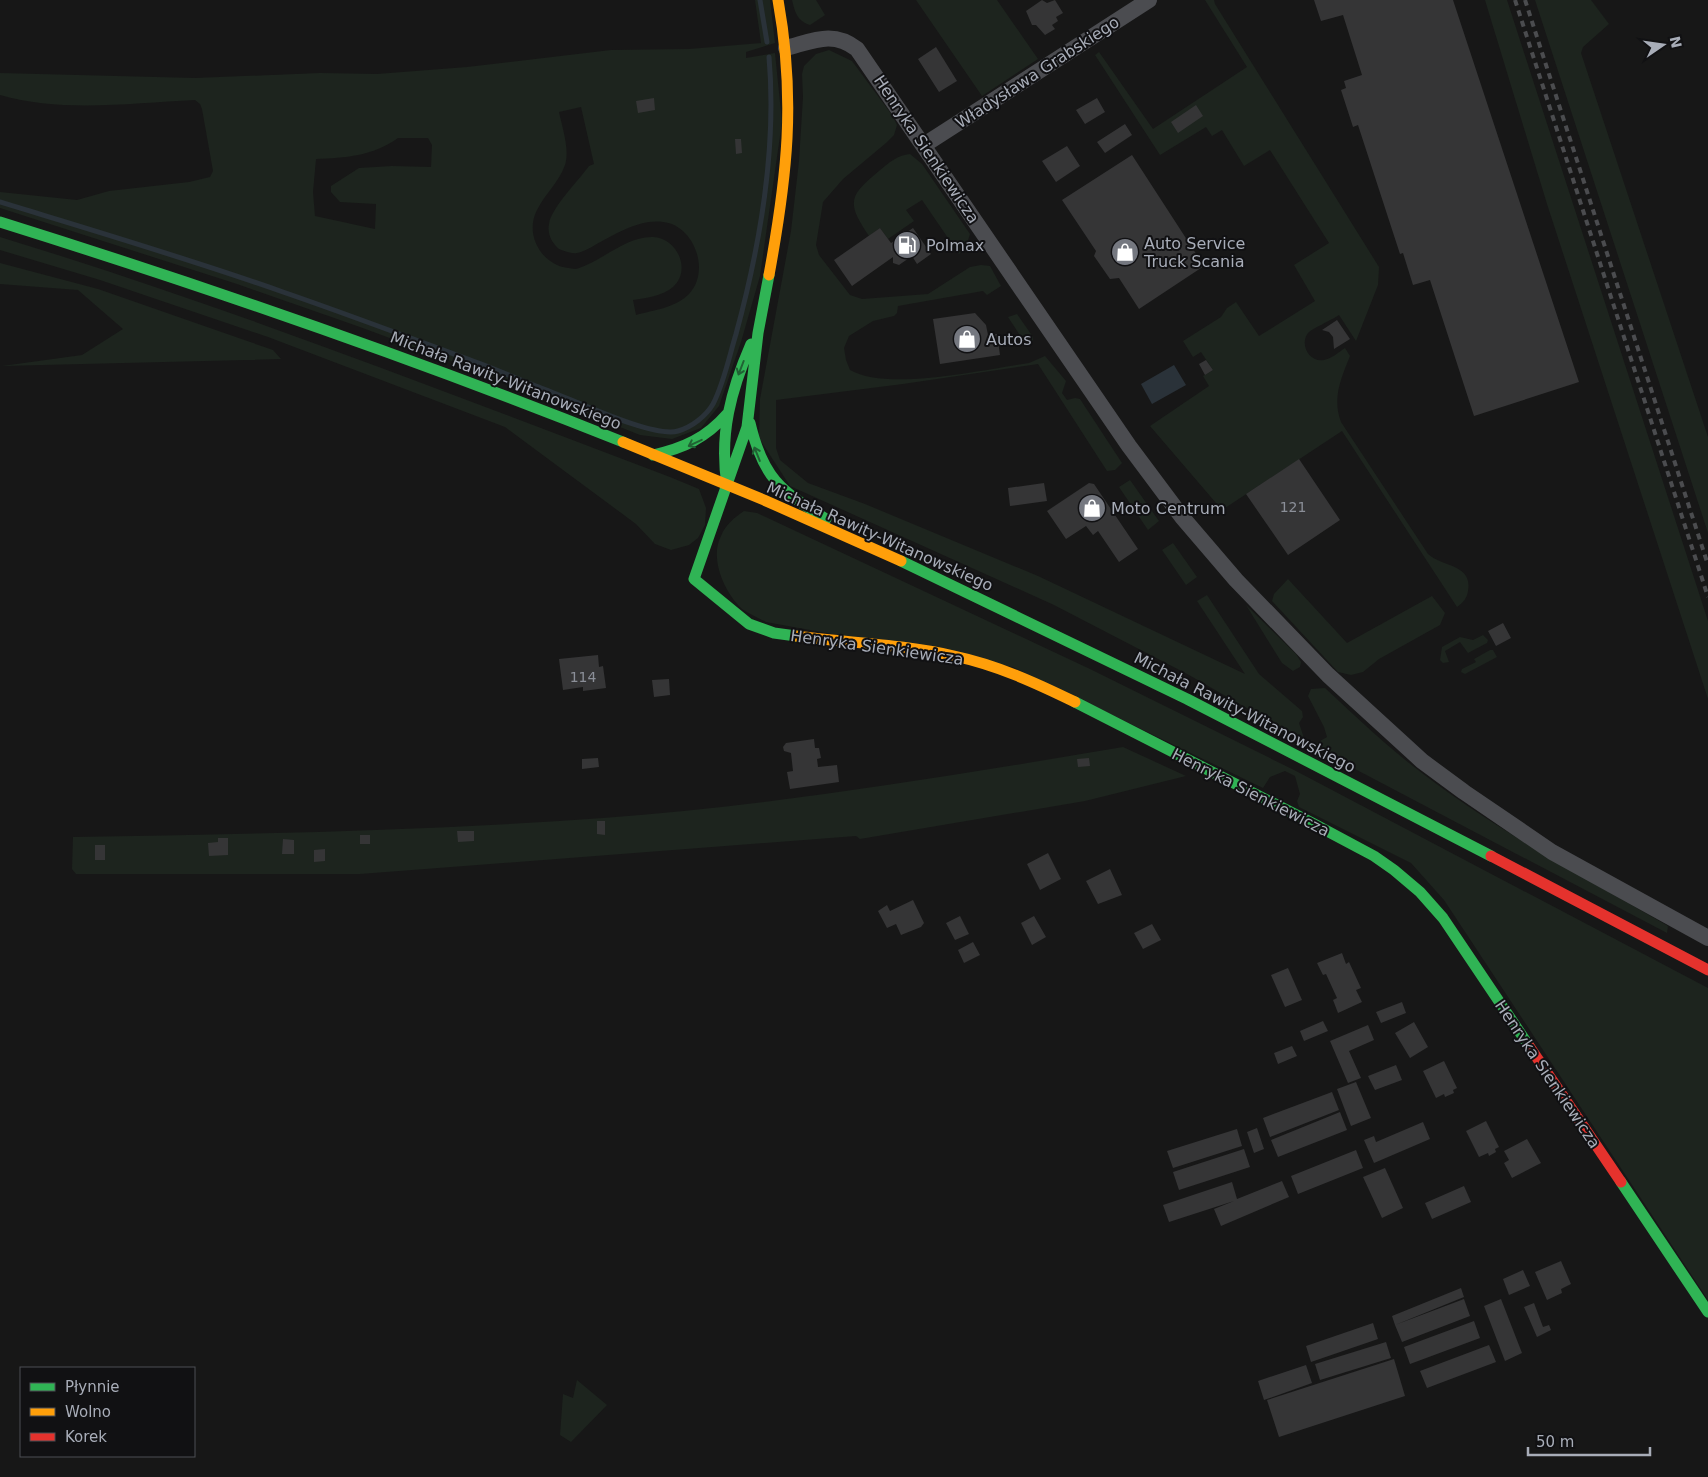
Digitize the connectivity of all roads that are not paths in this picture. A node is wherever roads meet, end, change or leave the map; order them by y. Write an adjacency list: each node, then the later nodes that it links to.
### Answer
1 (778, 0): 3 (street, Henryka Sienkiewicza)
2 (1149, 0): 4 (street, Władysława Grabskiego)
3 (786, 48): 4 (street, Henryka Sienkiewicza); 6 (street, Henryka Sienkiewicza)
4 (924, 144): 12 (street, Henryka Sienkiewicza)
5 (0, 222): 9 (street, Michała Rawity-Witanowskiego)
6 (760, 324): 7 (street, Henryka Sienkiewicza, one-way to 7); 8 (street, Henryka Sienkiewicza)
7 (727, 414): 9 (street, Henryka Sienkiewicza, one-way to 9); 10 (street, Henryka Sienkiewicza)
8 (749, 420): 10 (street, Henryka Sienkiewicza); 11 (street, Henryka Sienkiewicza, one-way to 8)
9 (653, 455): 10 (street, Michała Rawity-Witanowskiego)
10 (727, 485): 11 (street, Michała Rawity-Witanowskiego); 14 (street, Henryka Sienkiewicza)
11 (874, 549): 13 (street, Michała Rawity-Witanowskiego)
12 (1708, 938)
13 (1708, 970)
14 (1708, 1312)

